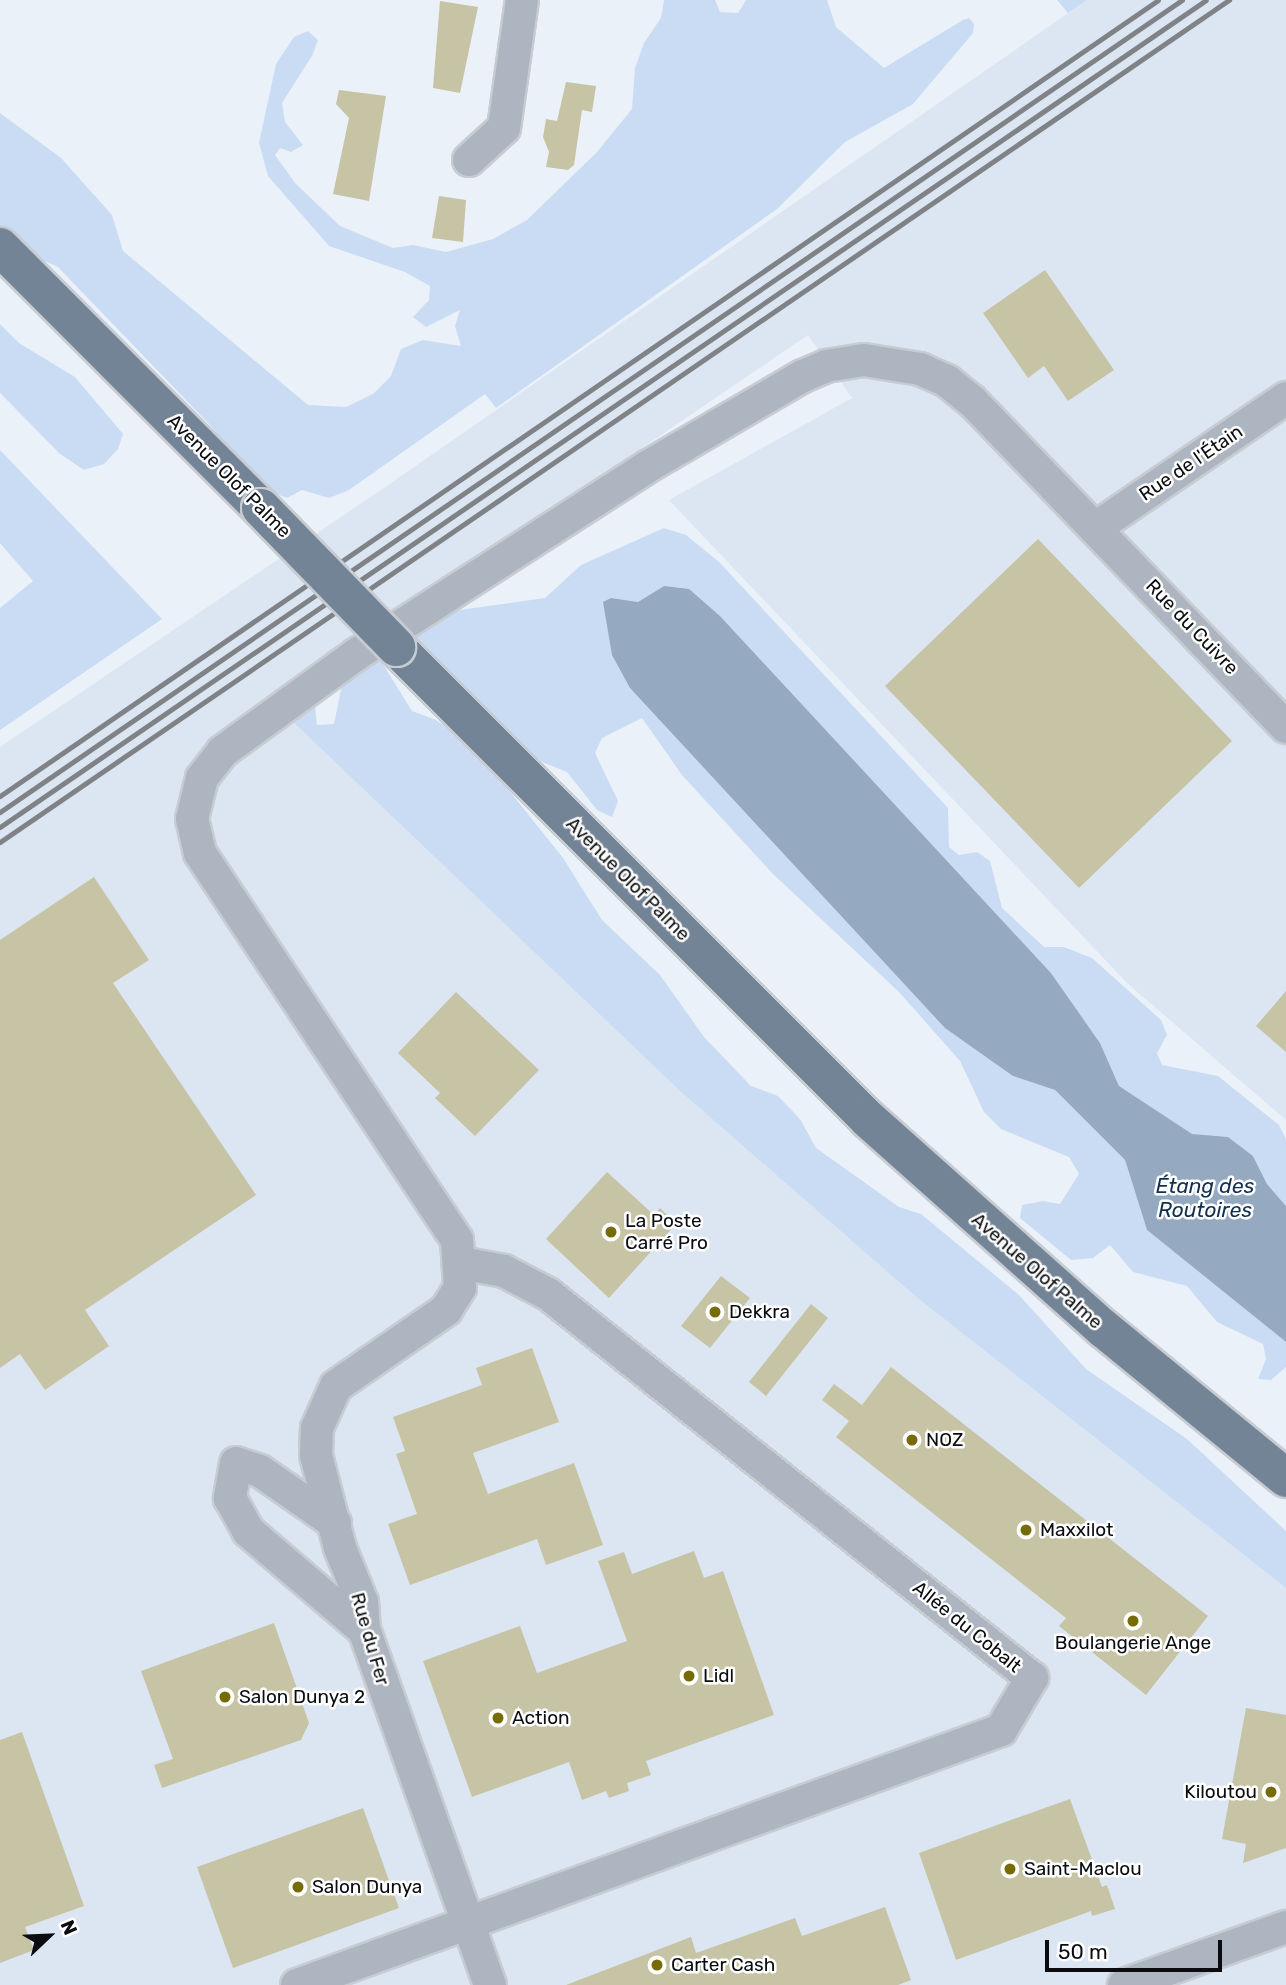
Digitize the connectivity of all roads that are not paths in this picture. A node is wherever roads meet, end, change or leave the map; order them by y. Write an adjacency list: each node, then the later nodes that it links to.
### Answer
1 (522, 0): 2 (street)
2 (469, 160)
3 (0, 247): 8 (main road, Avenue Olof Palme, bridge)
4 (1286, 398): 5 (street, Rue de l'Étain)
5 (1097, 527): 6 (street, Rue du Cuivre); 7 (street, Rue du Cuivre)
6 (1286, 727)
7 (461, 1263): 9 (street, Rue du Fer); 11 (street, Allée du Cobalt)
8 (1286, 1478)
9 (335, 1523): 10 (street, Rue du Fer); 10 (street)
10 (364, 1630): 11 (street, Rue du Fer)
11 (466, 1924): 13 (street); 14 (street, Rue du Fer)
12 (1286, 1927): 15 (street)
13 (297, 1985)
14 (489, 1985)
15 (1124, 1985)

